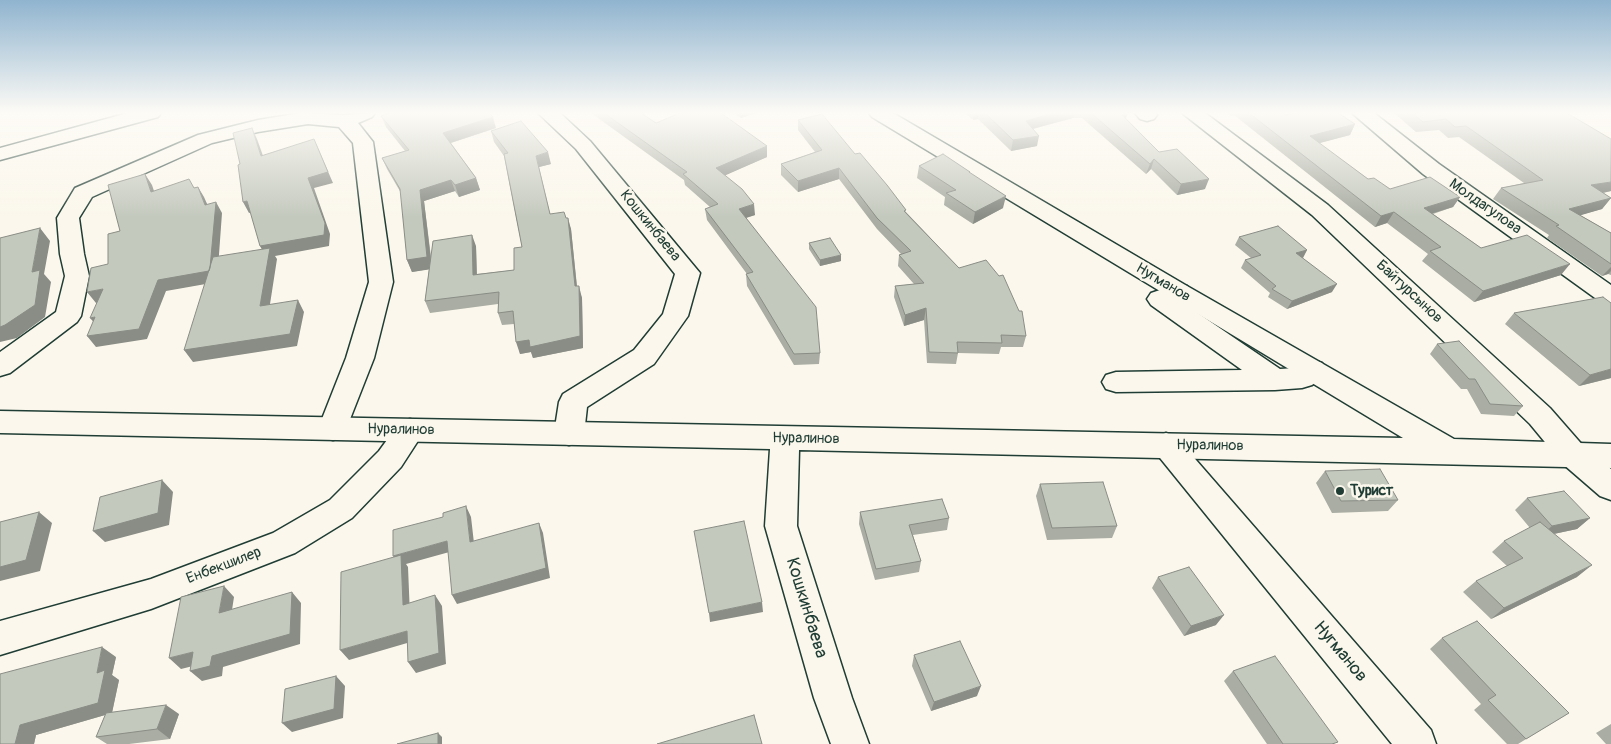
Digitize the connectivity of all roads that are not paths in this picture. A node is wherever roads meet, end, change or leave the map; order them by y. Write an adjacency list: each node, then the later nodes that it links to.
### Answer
1 (23, 148): 8 (main road)
2 (187, 148): 11 (main road)
3 (364, 148): 16 (main road)
4 (585, 148): 18 (main road, Кошкинбаева)
5 (937, 148): 9 (main road, Нугманов)
6 (1238, 148): 22 (main road, Байтурсынов)
7 (1405, 148): 10 (main road, Молдагулова)
8 (0, 154)
9 (1178, 292): 12 (main road, Нугманов); 13 (main road)
10 (1611, 297)
11 (0, 366)
12 (1312, 370): 13 (main road); 21 (main road, Нугманов)
13 (1275, 380): 14 (main road)
14 (1116, 382)
15 (0, 422): 16 (main road, Нуралинов)
16 (333, 429): 17 (main road, Нуралинов)
17 (410, 430): 18 (main road, Нуралинов); 25 (main road, Енбекшилер)
18 (570, 434): 19 (main road, Нуралинов)
19 (785, 438): 20 (main road, Нуралинов); 26 (main road, Кошкинбаева)
20 (1166, 445): 21 (main road, Нуралинов); 27 (main road, Нугманов)
21 (1448, 451): 22 (main road, Нуралинов)
22 (1574, 456): 23 (main road, Нуралинов); 24 (main road, Байтурсынов)
23 (1611, 456)
24 (1611, 487)
25 (0, 638)
26 (850, 744)
27 (1417, 744)

